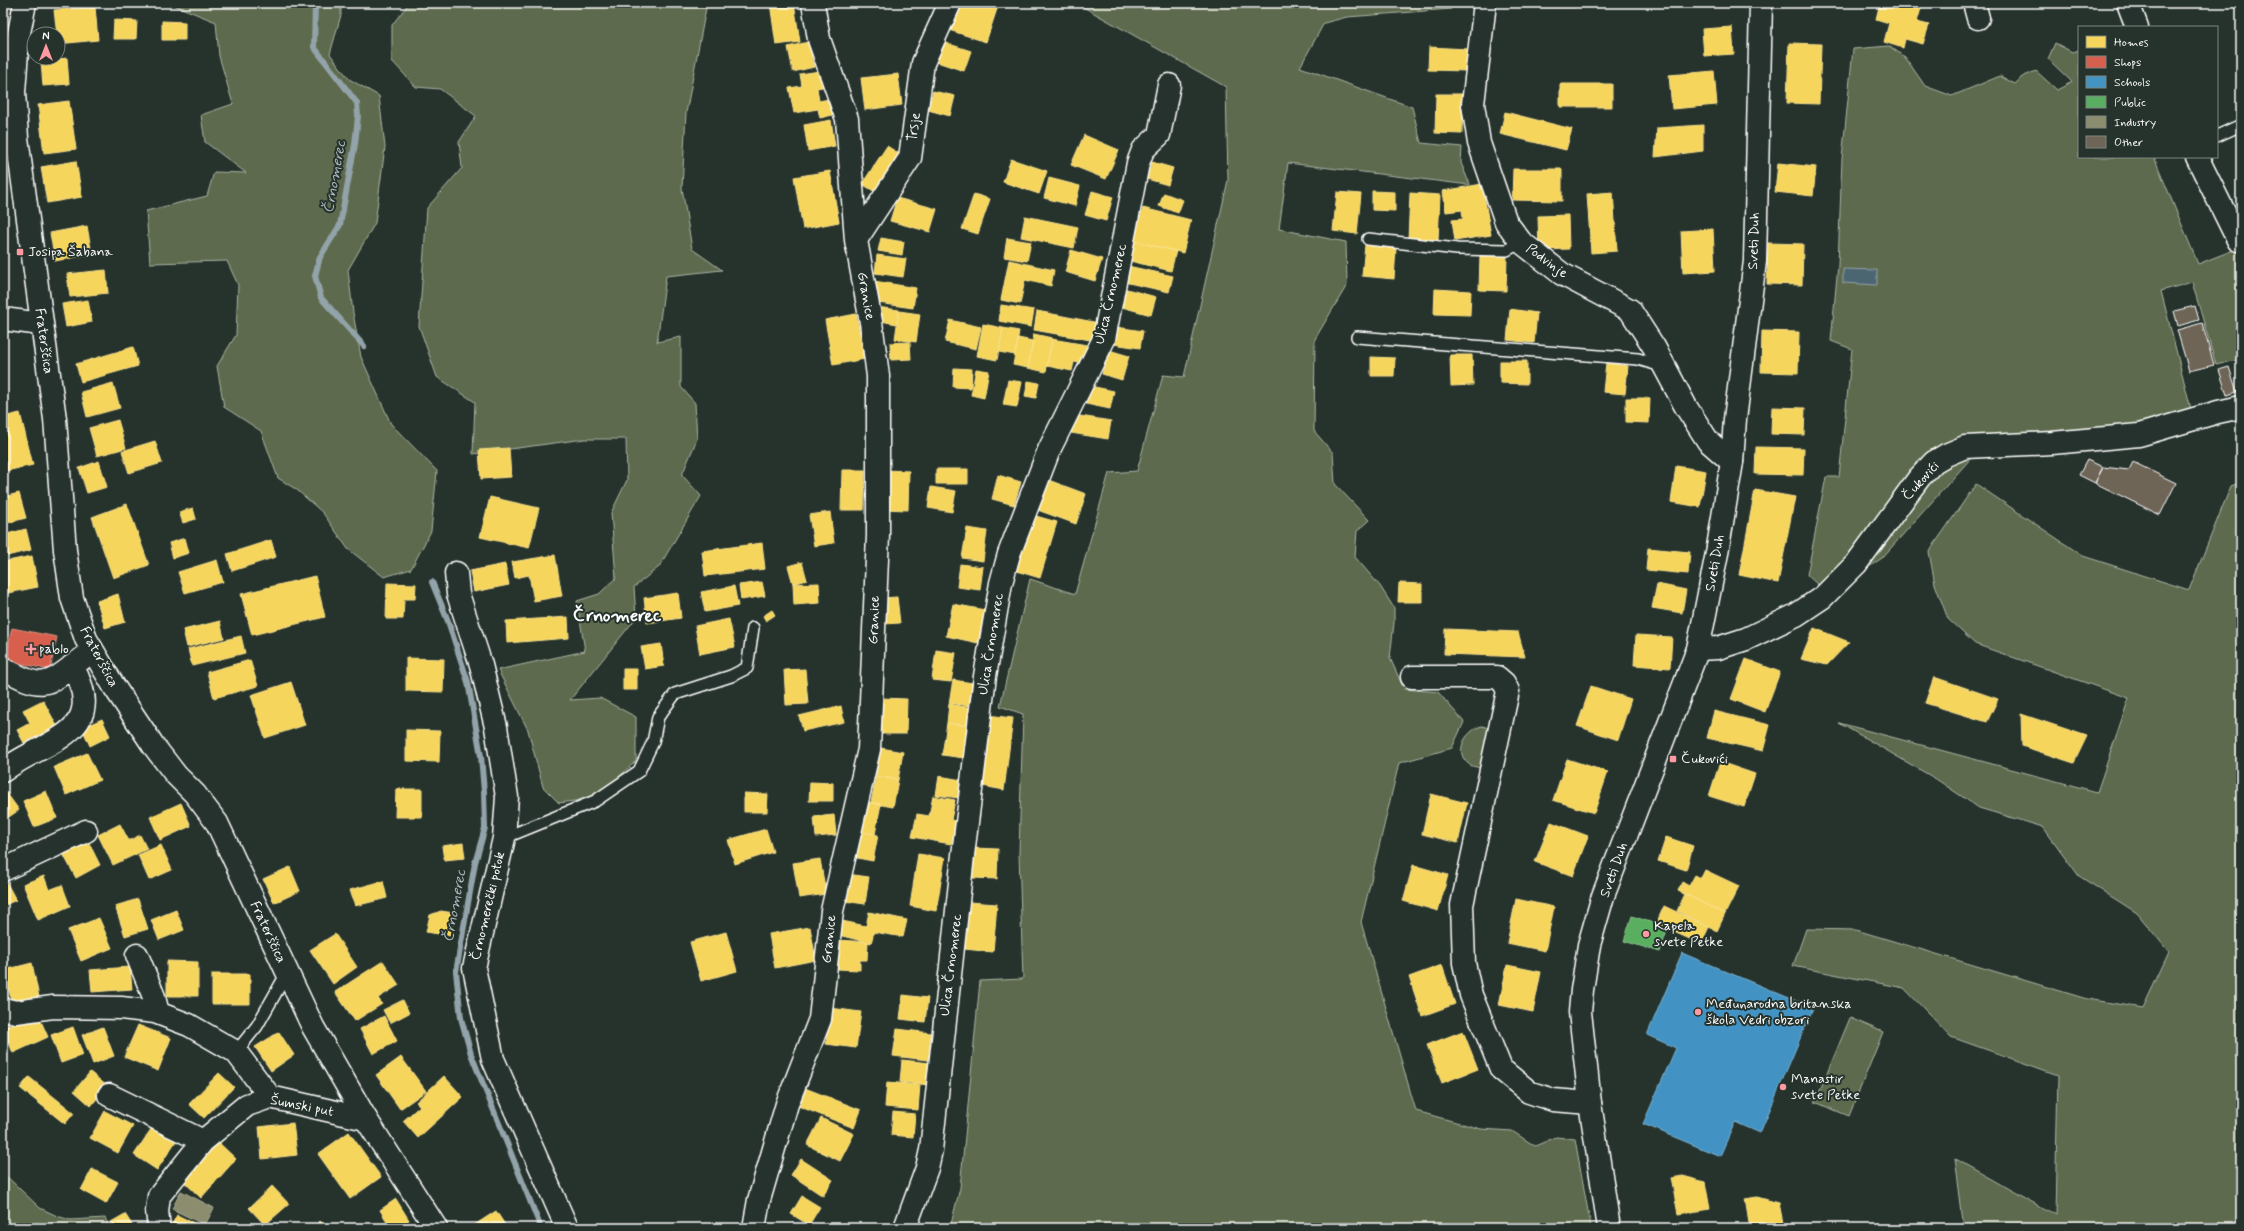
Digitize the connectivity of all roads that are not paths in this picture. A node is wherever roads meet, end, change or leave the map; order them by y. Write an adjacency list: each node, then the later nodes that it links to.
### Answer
1 (25, 3): 17 (street, Fraterščica)
2 (813, 3): 12 (street, Granice)
3 (950, 3): 12 (street, Trsje)
4 (1485, 3): 15 (street, Podvinje)
5 (1761, 3): 21 (street, Sveti Duh)
6 (2128, 3): 7 (street)
7 (2137, 26)
8 (1169, 85): 47 (street, Ulica Črnomerec)
9 (2241, 125): 10 (lane)
10 (2218, 136)
11 (2198, 158): 14 (street)
12 (856, 240): 46 (street, Granice)
13 (1368, 240): 15 (lane)
14 (2241, 241)
15 (1521, 242): 19 (street, Podvinje)
16 (3, 319): 17 (street)
17 (41, 324): 25 (street, Fraterščica)
18 (1357, 337): 19 (lane)
19 (1664, 366): 21 (street, Podvinje)
20 (2241, 407): 24 (street, Čukovići)
21 (1732, 462): 24 (street, Sveti Duh)
22 (456, 573): 31 (street, Črnomerečki potok)
23 (753, 628): 31 (lane)
24 (1698, 649): 40 (street, Sveti Duh)
25 (92, 651): 26 (street); 34 (street, Fraterščica)
26 (72, 666): 27 (street); 29 (street)
27 (3, 668)
28 (1412, 677): 40 (street)
29 (3, 771)
30 (86, 831): 32 (street)
31 (504, 838): 45 (street, Črnomerečki potok)
32 (3, 870)
33 (137, 955): 36 (street)
34 (287, 973): 37 (lane); 41 (street, Fraterščica)
35 (3, 1009): 36 (street)
36 (158, 1014): 37 (street)
37 (236, 1052): 39 (street)
38 (109, 1095): 42 (street)
39 (270, 1097): 41 (street, Šumski put); 42 (street, Šumski put)
40 (1590, 1103): 48 (street, Sveti Duh)
41 (366, 1119): 44 (street, Fraterščica)
42 (203, 1140): 43 (street, Šumski put)
43 (159, 1228)
44 (436, 1228)
45 (567, 1228)
46 (754, 1228)
47 (905, 1228)
48 (1609, 1228)

